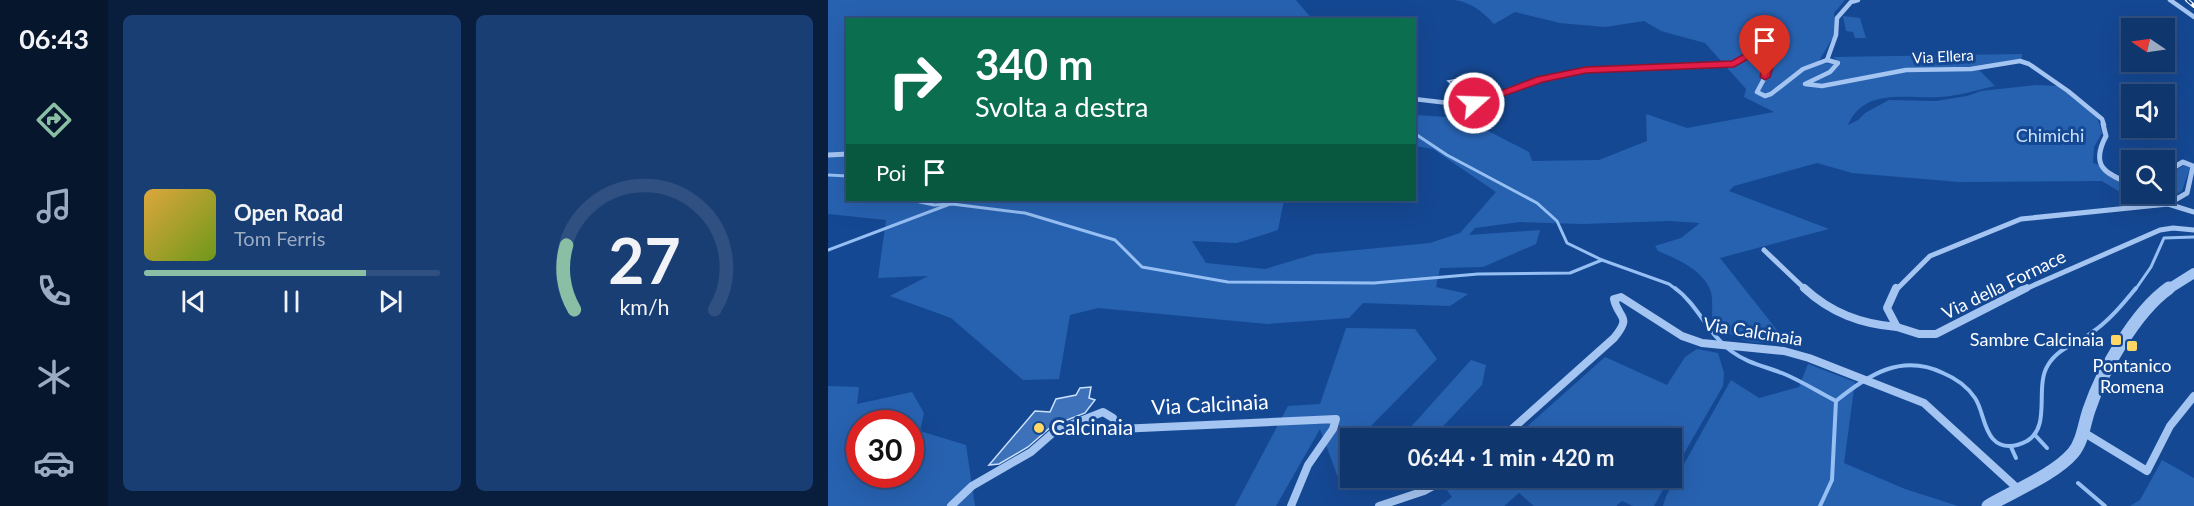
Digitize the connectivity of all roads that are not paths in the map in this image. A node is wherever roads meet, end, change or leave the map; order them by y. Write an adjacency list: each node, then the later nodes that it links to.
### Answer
1 (1858, 0): 4 (street, Via Ellera)
2 (2170, 0): 3 (street)
3 (2194, 17)
4 (1827, 60): 6 (street); 11 (street, Via Ellera)
5 (1416, 99): 7 (street)
6 (1474, 103)
7 (1466, 105)
8 (846, 154): 9 (street)
9 (828, 155)
10 (2175, 167): 12 (street)
11 (2121, 180)
12 (2175, 200)
13 (2168, 204): 14 (street); 18 (street)
14 (2194, 212)
15 (2194, 230): 18 (street, Via della Fornace)
16 (1764, 250): 18 (street, Via della Fornace)
17 (2194, 273): 21 (street)
18 (1897, 327)
19 (2194, 396): 21 (street)
20 (1513, 428): 23 (street, Via Calcinaia)
21 (2083, 432): 23 (street)
22 (1430, 488): 26 (street)
23 (2017, 488): 27 (street)
24 (951, 506): 25 (street, Via Calcinaia)
25 (1290, 506)
26 (1378, 506)
27 (1988, 506)

